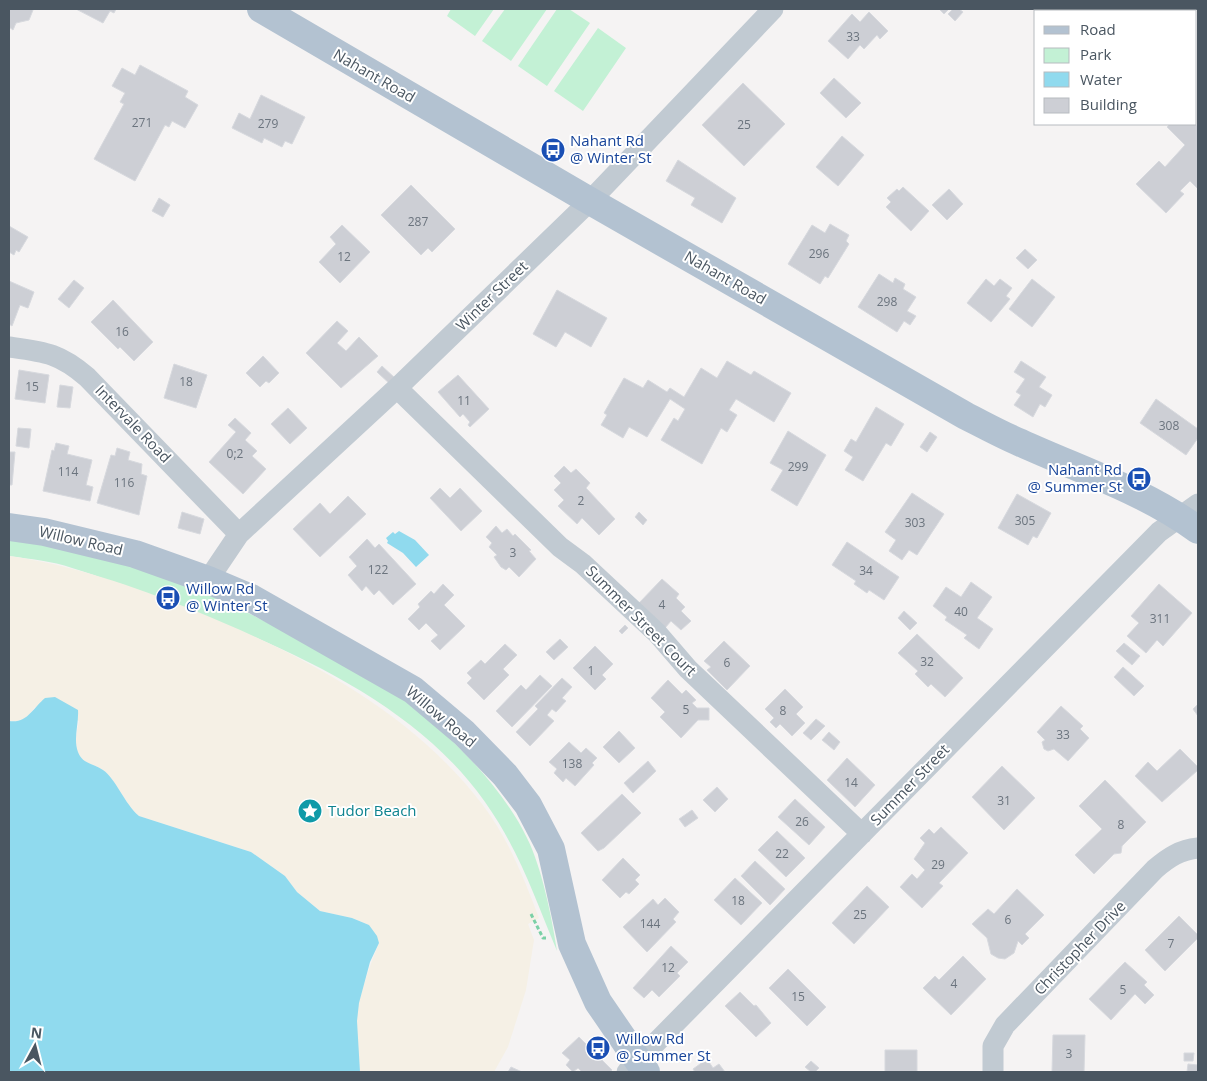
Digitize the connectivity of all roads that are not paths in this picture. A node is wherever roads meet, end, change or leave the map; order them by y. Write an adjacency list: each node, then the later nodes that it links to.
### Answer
1 (261, 9): 3 (main road, Nahant Road)
2 (773, 9): 3 (street, Winter Street)
3 (590, 201): 5 (street, Winter Street); 6 (main road, Nahant Road)
4 (9, 347): 8 (street, Intervale Road)
5 (397, 388): 8 (street, Winter Street); 10 (street, Summer Street Court)
6 (1193, 518): 10 (street, Summer Street)
7 (9, 527): 9 (main road, Willow Road)
8 (238, 534): 9 (street, Winter Street)
9 (208, 580): 12 (main road, Willow Road)
10 (862, 834): 12 (street, Summer Street)
11 (1198, 848): 13 (street, Christopher Drive)
12 (637, 1069)
13 (993, 1072)

